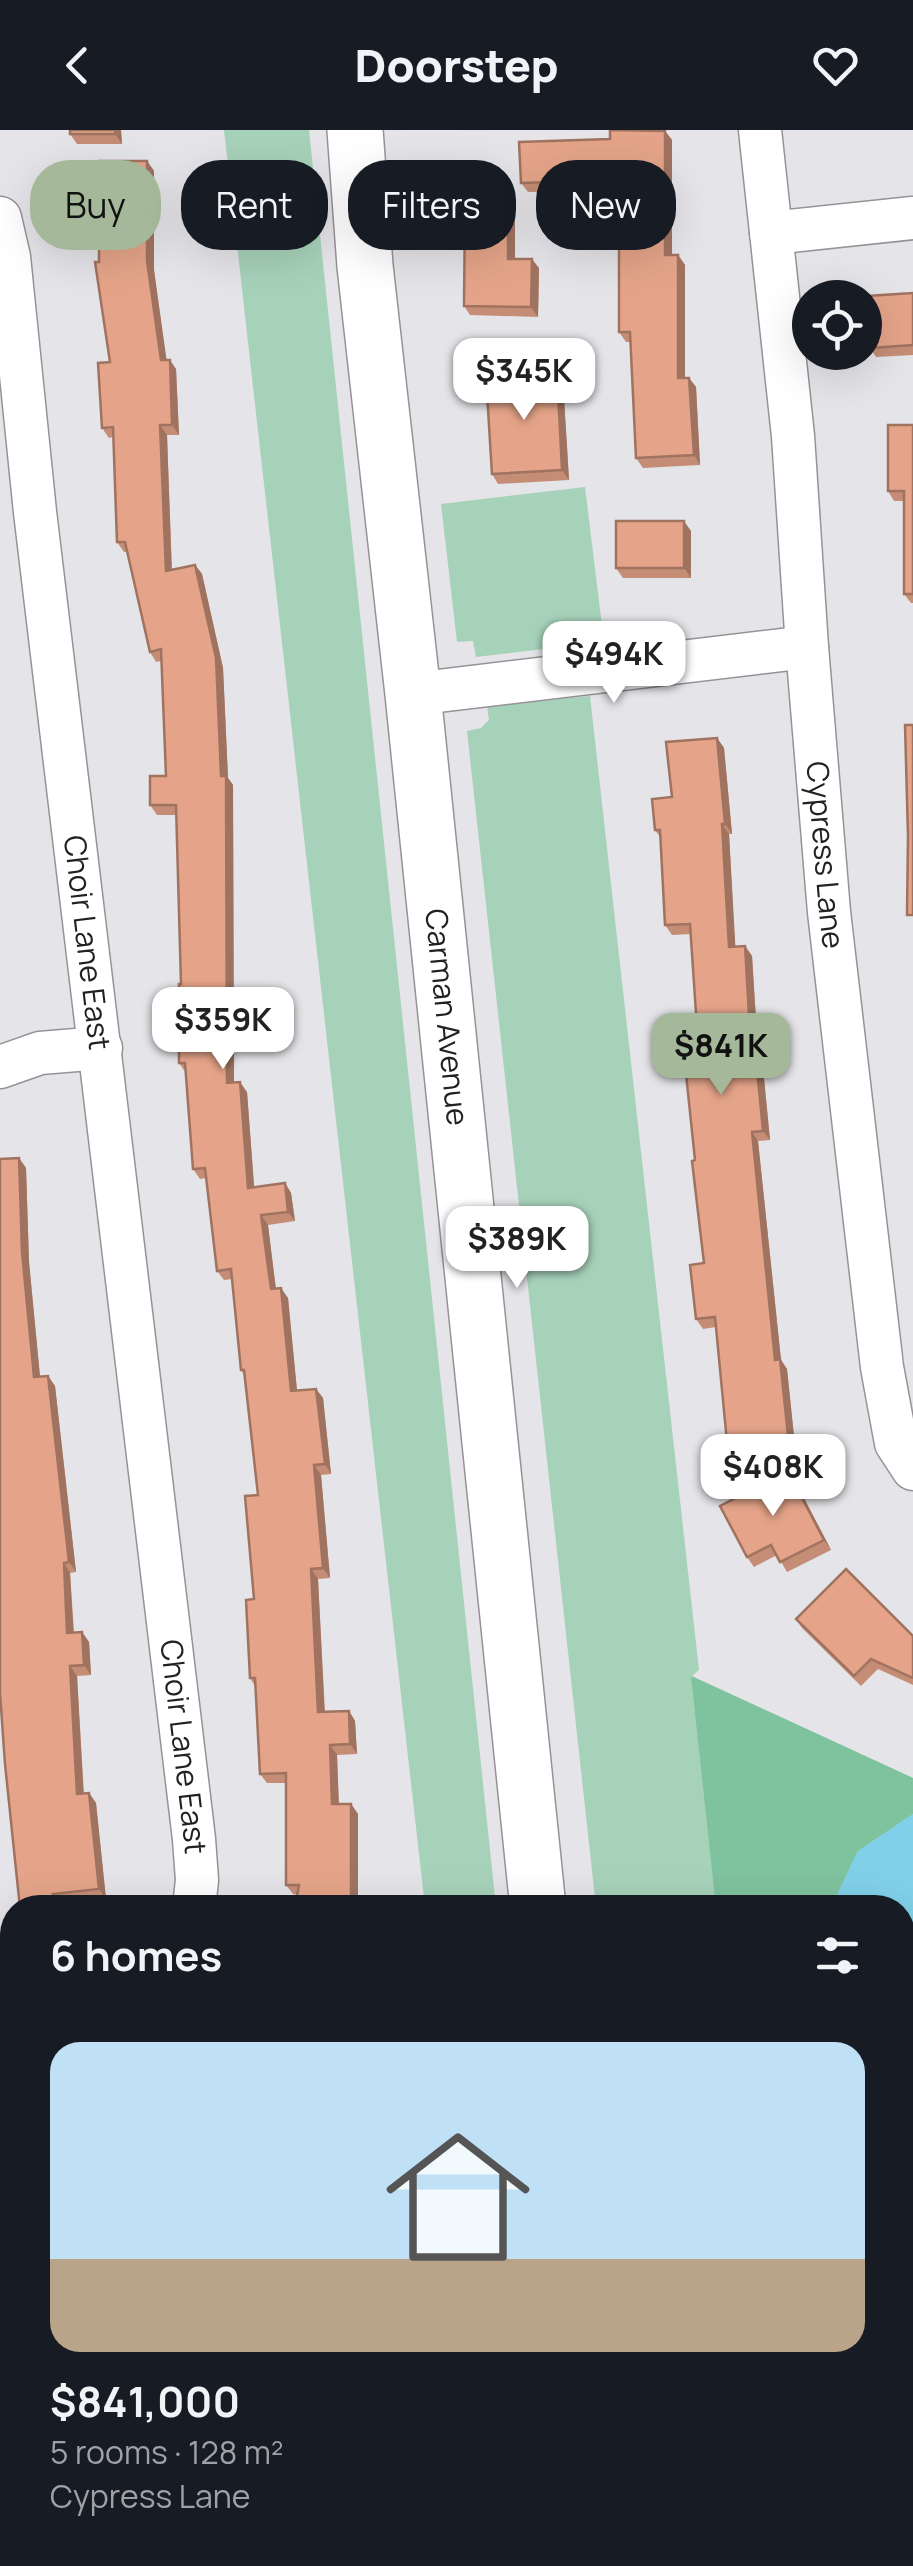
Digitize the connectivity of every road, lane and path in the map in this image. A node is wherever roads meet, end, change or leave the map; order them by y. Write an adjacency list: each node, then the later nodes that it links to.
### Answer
1 (355, 130): 8 (main road, Carman Avenue)
2 (760, 130): 5 (street, Cypress Lane)
3 (0, 218): 6 (street, Choir Lane East)
4 (913, 218): 5 (street)
5 (772, 233): 7 (street, Cypress Lane)
6 (18, 514): 9 (street, Choir Lane East)
7 (807, 647): 8 (street); 11 (street, Cypress Lane)
8 (413, 694): 13 (main road, Carman Avenue)
9 (100, 1048): 10 (street); 12 (street, Choir Lane East)
10 (0, 1067)
11 (913, 1469)
12 (195, 1895)
13 (537, 1895)

